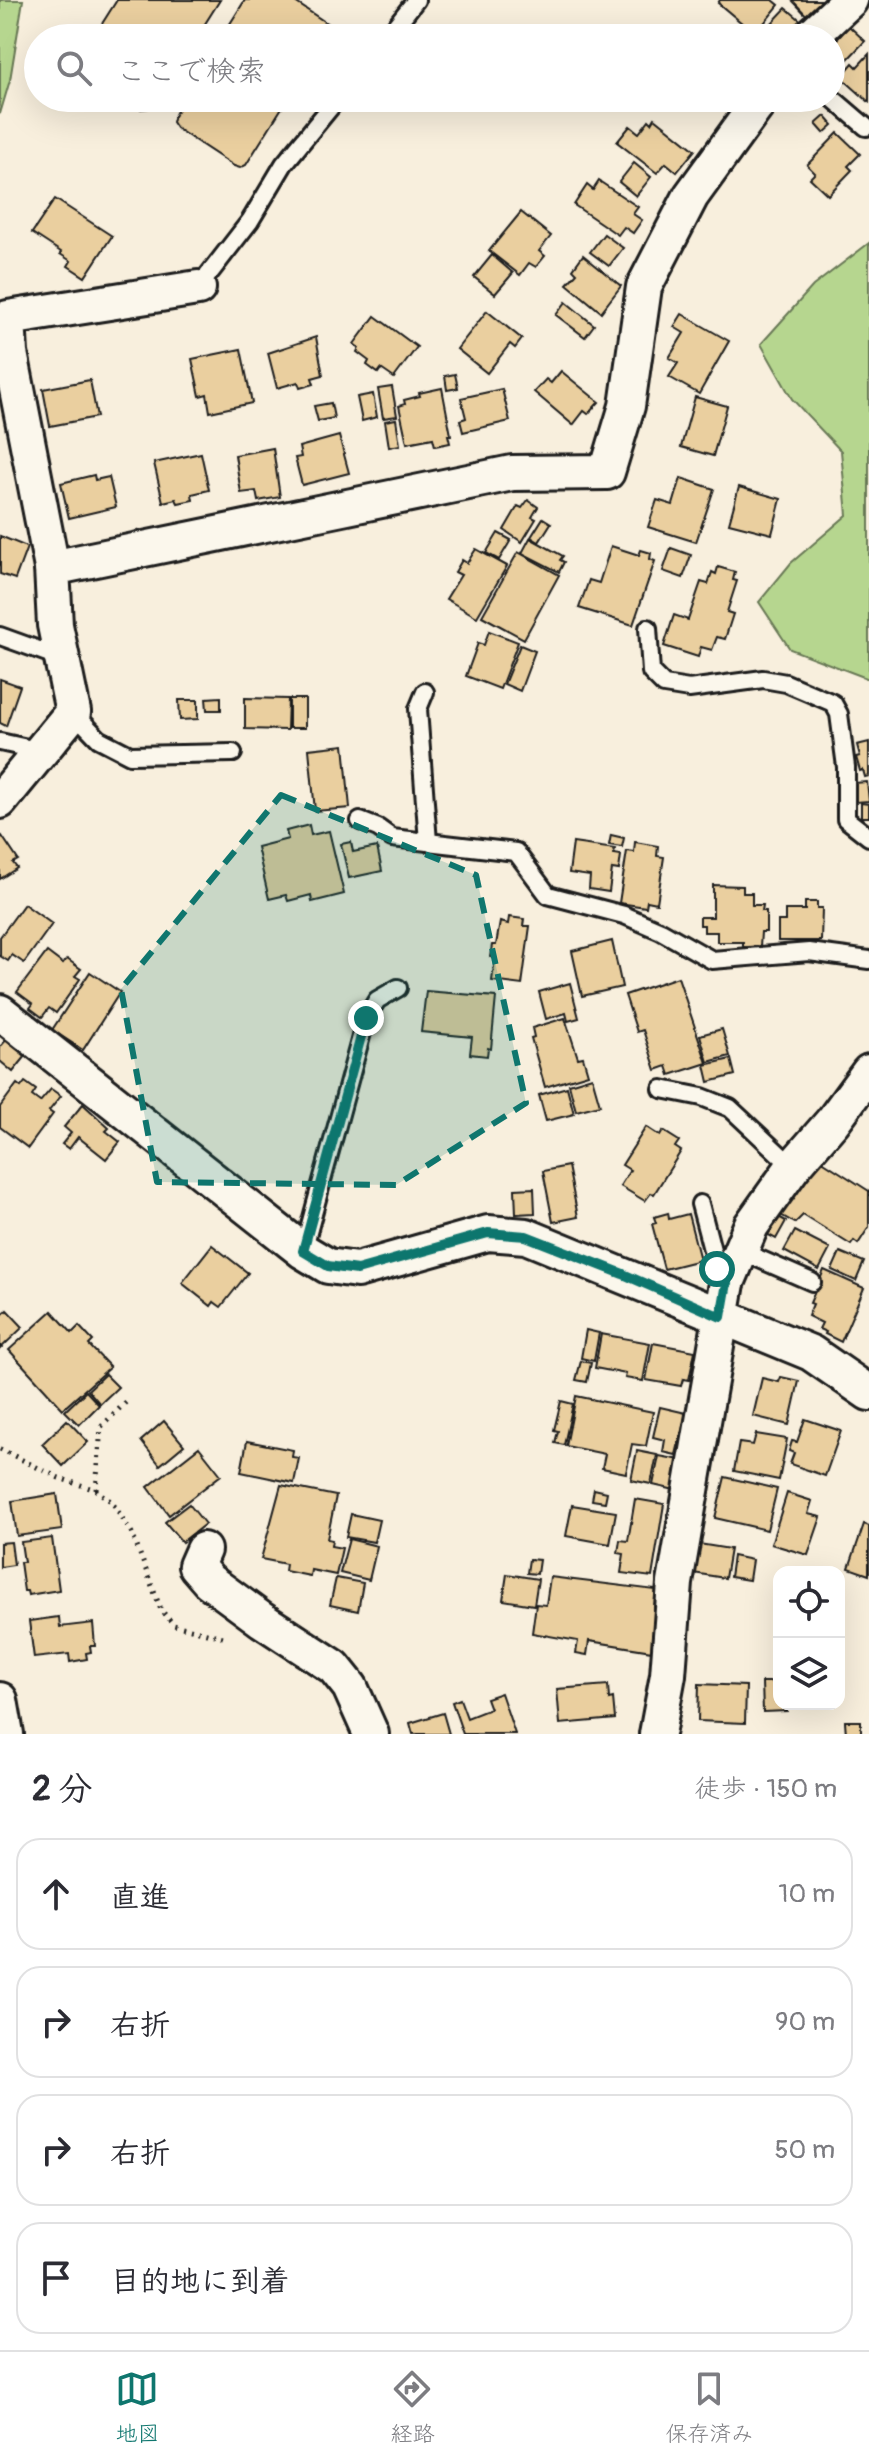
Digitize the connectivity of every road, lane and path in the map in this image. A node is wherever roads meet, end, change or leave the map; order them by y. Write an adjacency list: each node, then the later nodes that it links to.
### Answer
1 (416, 0): 3 (lane)
2 (850, 0): 4 (street)
3 (397, 24)
4 (824, 24)
5 (845, 109): 8 (lane)
6 (327, 112): 9 (lane)
7 (752, 112): 10 (street)
8 (866, 127)
9 (198, 288): 10 (street)
10 (52, 568): 13 (street)
11 (648, 628): 21 (lane)
12 (0, 636): 13 (lane)
13 (62, 659): 15 (street)
14 (425, 692): 22 (lane)
15 (73, 712): 17 (street); 18 (lane)
16 (0, 742): 17 (lane)
17 (41, 751): 19 (street)
18 (233, 753)
19 (0, 801)
20 (360, 821): 22 (lane)
21 (869, 837)
22 (428, 842): 23 (lane)
23 (869, 960)
24 (398, 988): 30 (lane)
25 (0, 1012): 30 (street)
26 (869, 1072): 28 (street)
27 (662, 1089): 28 (lane)
28 (793, 1167): 31 (street)
29 (700, 1204): 33 (lane)
30 (303, 1251): 34 (street)
31 (741, 1251): 32 (lane); 33 (street)
32 (812, 1282)
33 (727, 1283): 34 (street)
34 (721, 1317): 35 (street); 42 (street)
35 (869, 1393)
36 (127, 1401): 37 (path)
37 (96, 1490)
38 (203, 1550): 41 (street)
39 (0, 1700): 40 (street)
40 (6, 1734)
41 (371, 1734)
42 (657, 1734)

